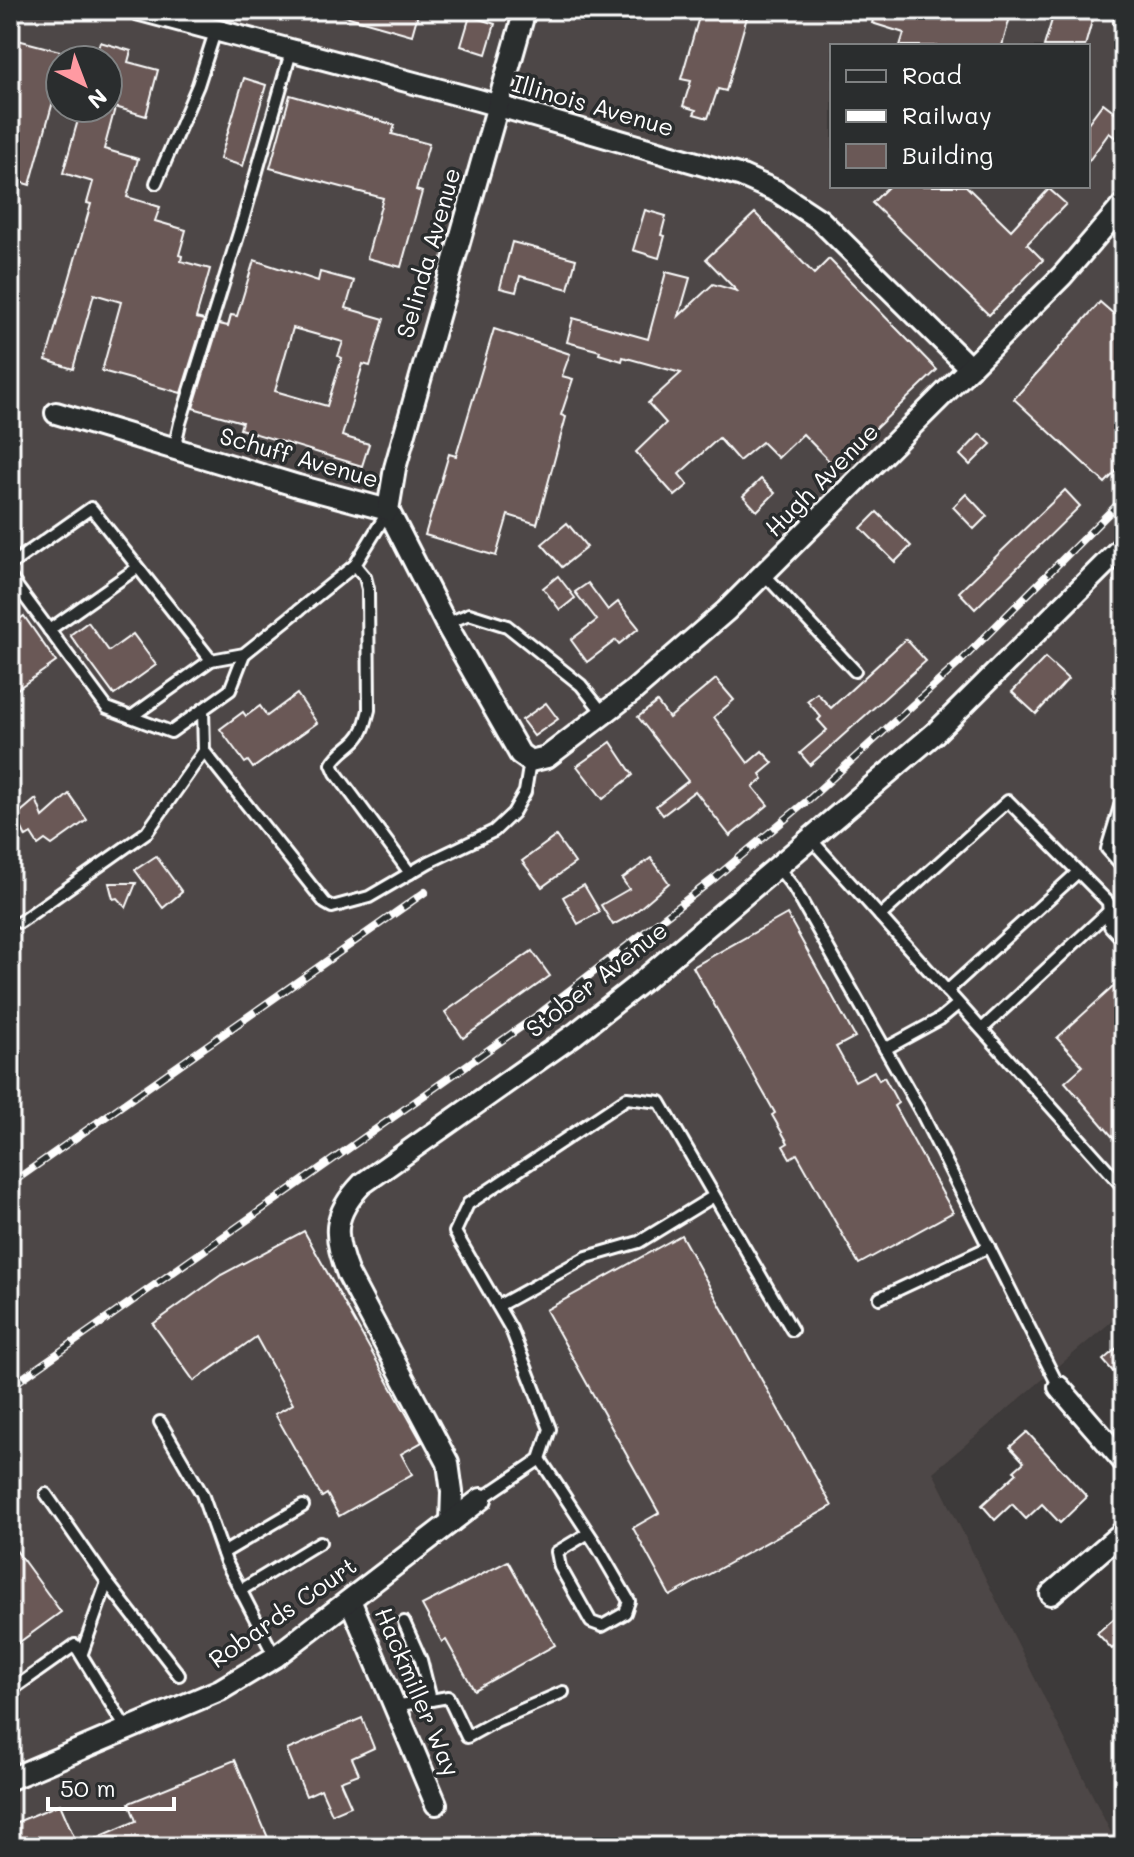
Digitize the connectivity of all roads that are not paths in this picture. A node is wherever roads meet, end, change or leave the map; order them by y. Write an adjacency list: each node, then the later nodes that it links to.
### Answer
1 (140, 10): 5 (street, Illinois Avenue)
2 (525, 10): 7 (street, Selinda Avenue)
3 (1123, 10): 4 (lane)
4 (1120, 22)
5 (215, 32): 6 (street, Illinois Avenue); 8 (lane)
6 (291, 52): 7 (street, Illinois Avenue); 12 (lane)
7 (497, 106): 10 (street, Illinois Avenue); 13 (street, Selinda Avenue)
8 (156, 183)
9 (1124, 204): 10 (street, Hugh Avenue)
10 (970, 368): 18 (street, Hugh Avenue)
11 (56, 413): 12 (street, Schuff Avenue)
12 (174, 449): 13 (street, Schuff Avenue)
13 (388, 510): 16 (lane); 20 (street, Schuff Avenue)
14 (1124, 545): 31 (street, Stober Avenue)
15 (10, 565): 17 (lane)
16 (355, 565): 22 (lane); 35 (lane)
17 (137, 568): 21 (lane); 23 (lane)
18 (764, 574): 24 (lane); 26 (street, Hugh Avenue)
19 (10, 577): 21 (lane)
20 (446, 624): 26 (lane); 29 (street, Schuff Avenue)
21 (49, 630): 27 (lane)
22 (244, 654): 23 (lane); 25 (lane)
23 (211, 660): 27 (lane)
24 (855, 671)
25 (203, 709): 27 (lane); 28 (lane)
26 (604, 714): 29 (street, Hugh Avenue)
27 (131, 717)
28 (204, 751): 35 (lane); 38 (lane)
29 (530, 761): 35 (lane)
30 (1124, 793): 33 (lane)
31 (810, 838): 32 (street, Stober Avenue); 37 (lane)
32 (777, 866): 43 (lane); 57 (street, Stober Avenue)
33 (1124, 868)
34 (1078, 872): 36 (lane); 37 (lane); 40 (lane)
35 (410, 873)
36 (1108, 912): 39 (lane); 42 (lane)
37 (880, 916): 40 (lane)
38 (20, 922)
39 (1124, 941)
40 (947, 991): 41 (lane)
41 (958, 1004): 42 (lane); 43 (lane)
42 (982, 1029): 44 (lane)
43 (885, 1049): 46 (lane)
44 (1124, 1188)
45 (714, 1196): 48 (lane); 48 (lane); 49 (lane)
46 (989, 1247): 47 (lane); 50 (lane)
47 (880, 1298)
48 (498, 1306): 52 (lane)
49 (792, 1330)
50 (1059, 1387): 53 (street)
51 (160, 1422): 61 (lane)
52 (540, 1459): 55 (lane); 59 (lane)
53 (1124, 1462)
54 (46, 1494): 62 (lane)
55 (481, 1499): 57 (street, Robards Court)
56 (303, 1506): 61 (lane)
57 (451, 1522): 65 (street, Robards Court)
58 (1124, 1531): 64 (street)
59 (587, 1534): 59 (lane)
60 (320, 1542): 63 (lane)
61 (223, 1553): 63 (lane)
62 (107, 1582): 67 (lane); 69 (lane)
63 (241, 1590): 68 (lane)
64 (1051, 1594)
65 (350, 1600): 68 (street, Robards Court); 73 (street, Hackmiller Way)
66 (404, 1622): 72 (lane)
67 (82, 1653): 70 (lane); 74 (lane)
68 (275, 1657): 74 (street, Robards Court)
69 (179, 1675)
70 (10, 1691)
71 (563, 1692): 72 (lane)
72 (431, 1700): 73 (lane)
73 (394, 1706): 76 (street, Hackmiller Way)
74 (127, 1730): 75 (street, Robards Court)
75 (10, 1779)
76 (436, 1804)

